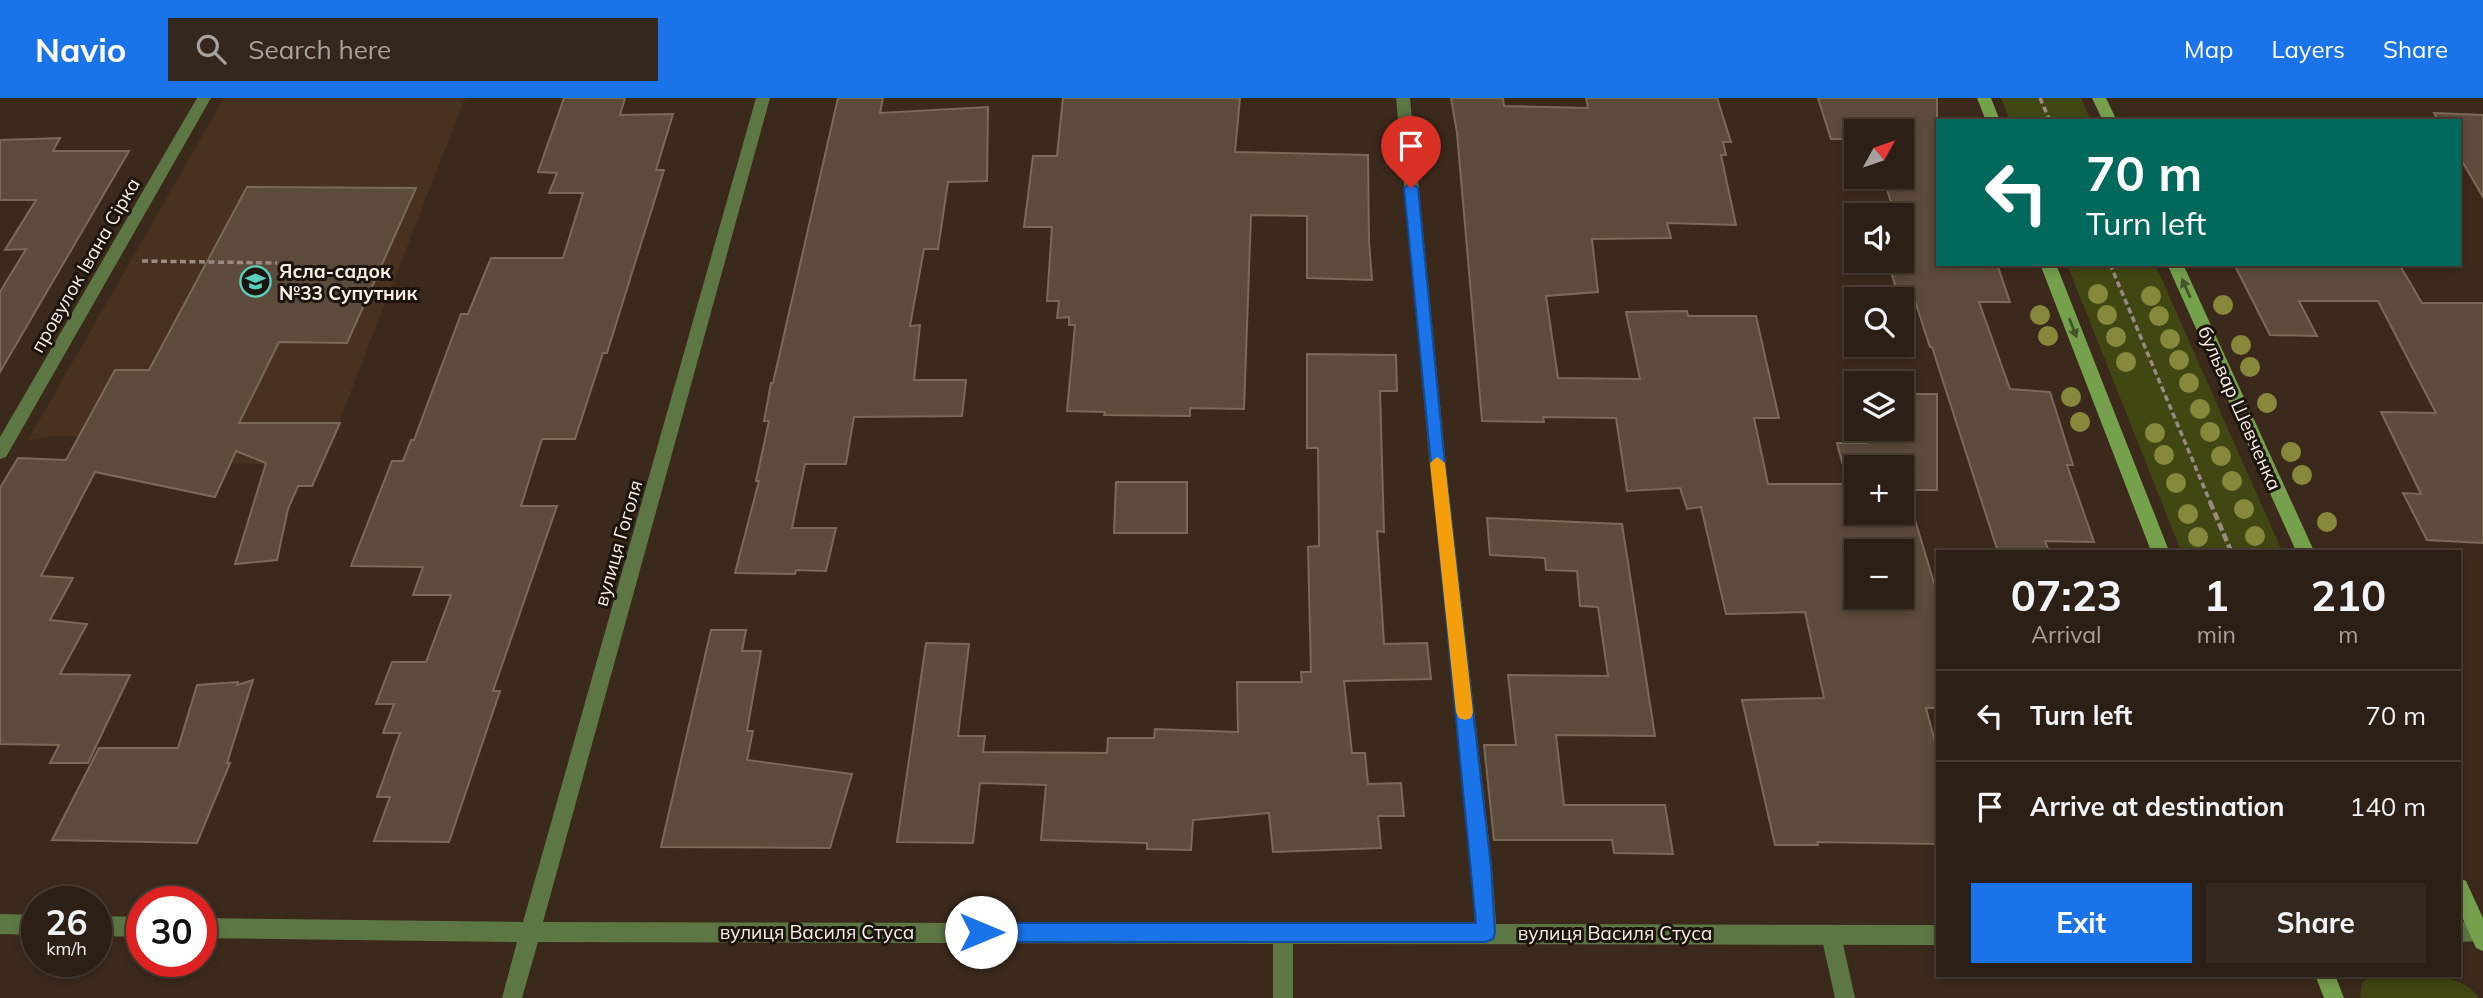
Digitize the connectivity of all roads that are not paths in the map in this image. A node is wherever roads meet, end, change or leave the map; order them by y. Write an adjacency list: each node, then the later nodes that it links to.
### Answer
1 (204, 98): 10 (street, провулок Івана Сірка)
2 (763, 98): 17 (street, вулиця Гоголя)
3 (1403, 98): 19 (street)
4 (1984, 98): 6 (main road)
5 (2099, 98): 7 (main road)
6 (1992, 119)
7 (2109, 119)
8 (2050, 266): 11 (main road, one-way to 11)
9 (2176, 266): 12 (main road, бульвар Шевченка, one-way to 9)
10 (0, 452)
11 (2160, 550)
12 (2305, 550)
13 (2461, 893): 20 (main road)
14 (0, 924): 15 (street)
15 (21, 925)
16 (217, 928): 17 (street, вулиця Василя Стуса)
17 (530, 931): 18 (street, вулиця Василя Стуса); 24 (street, вулиця Гоголя)
18 (1283, 933): 19 (street, вулиця Василя Стуса); 25 (street)
19 (1486, 933): 21 (street, вулиця Василя Стуса)
20 (2476, 934)
21 (1831, 935): 22 (street, вулиця Василя Стуса); 26 (street)
22 (1936, 935)
23 (2326, 977): 27 (main road)
24 (512, 998)
25 (1283, 998)
26 (1845, 998)
27 (2334, 998)

